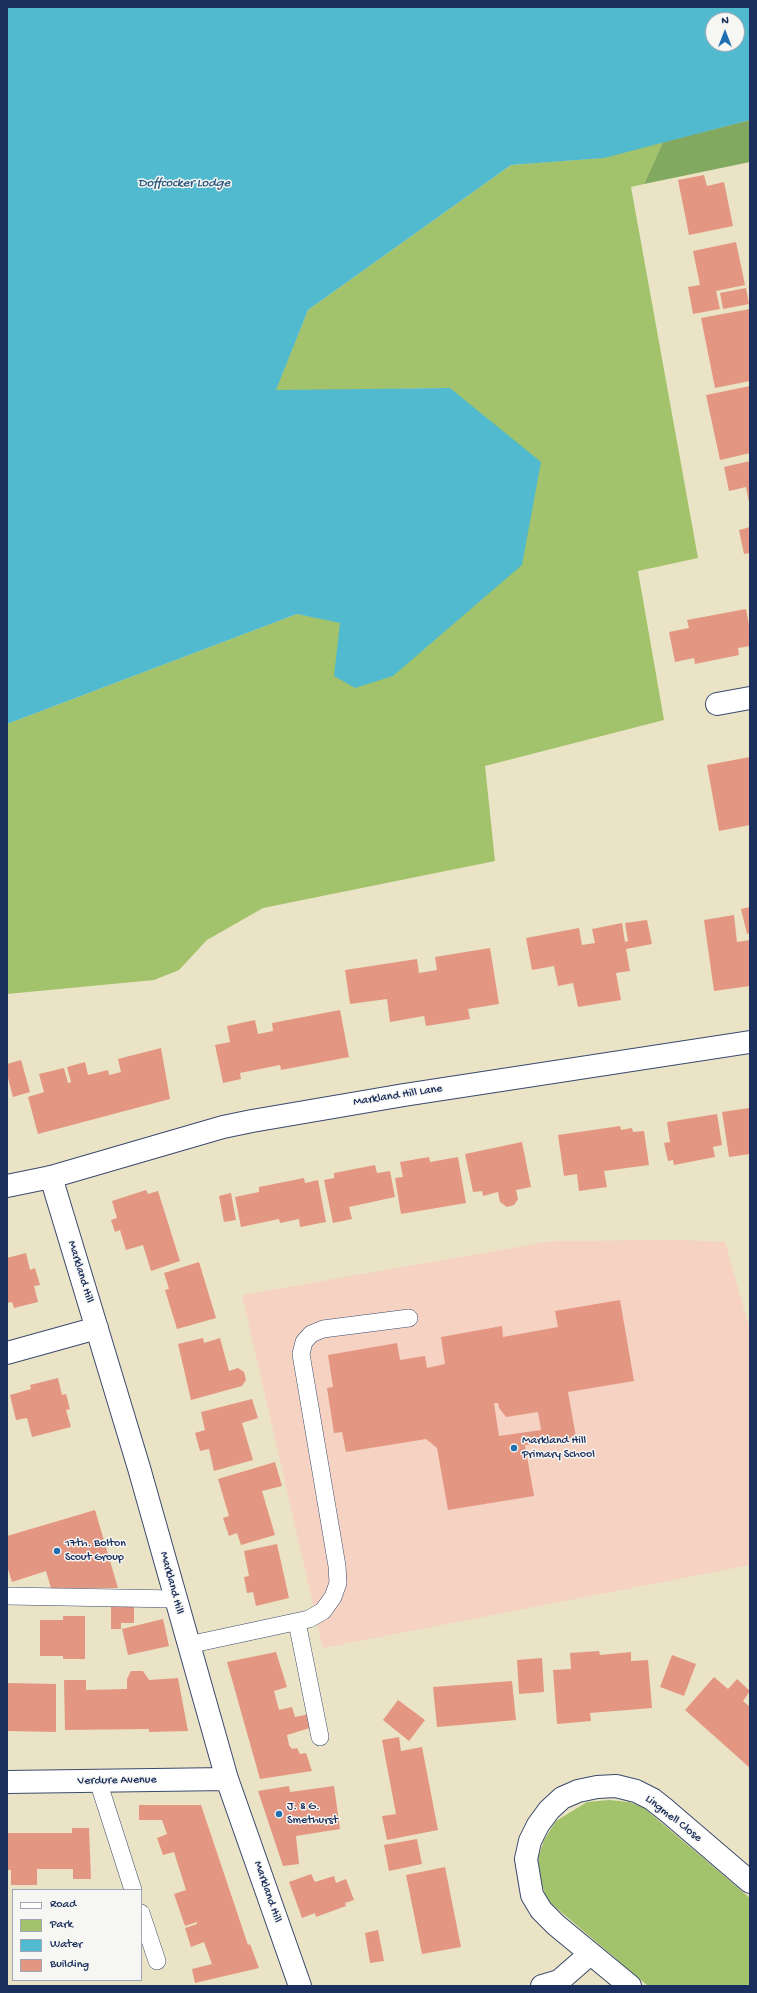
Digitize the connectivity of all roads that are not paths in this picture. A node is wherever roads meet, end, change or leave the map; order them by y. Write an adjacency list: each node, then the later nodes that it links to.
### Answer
1 (750, 698): 2 (street)
2 (717, 704)
3 (750, 1042): 4 (street, Markland Hill Lane)
4 (51, 1177): 5 (street, Markland Hill Lane); 7 (street, Markland Hill)
5 (7, 1186)
6 (409, 1318): 11 (lane)
7 (97, 1328): 8 (street); 10 (street, Markland Hill)
8 (7, 1353)
9 (7, 1596): 10 (lane)
10 (176, 1599): 12 (street, Markland Hill)
11 (297, 1622): 12 (lane); 13 (lane)
12 (188, 1645): 14 (street, Markland Hill)
13 (320, 1737)
14 (227, 1779): 15 (street, Verdure Avenue); 22 (street, Markland Hill)
15 (98, 1781): 16 (street, Verdure Avenue); 18 (lane)
16 (7, 1782)
17 (750, 1882): 20 (street, Lingmell Close)
18 (133, 1889)
19 (142, 1916): 21 (lane)
20 (590, 1954): 23 (street); 24 (street, Lingmell Close)
21 (157, 1961)
22 (300, 1986)
23 (542, 1986)
24 (630, 1986)

